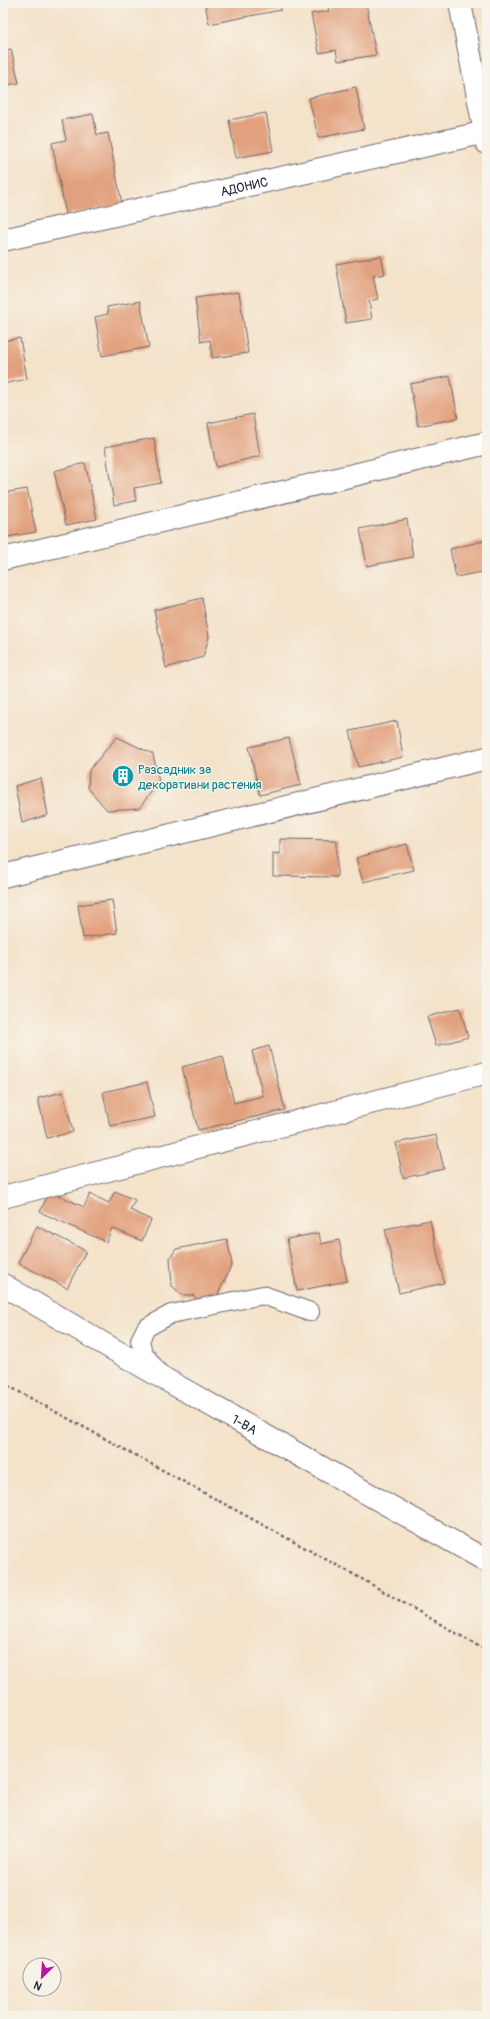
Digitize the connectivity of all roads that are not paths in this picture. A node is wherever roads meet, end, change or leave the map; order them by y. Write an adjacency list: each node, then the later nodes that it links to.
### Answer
1 (460, 3): 2 (street)
2 (486, 138): 3 (street, АДОНИС)
3 (3, 240)
4 (487, 443): 5 (street)
5 (3, 559)
6 (487, 758): 7 (street)
7 (3, 876)
8 (487, 1073): 9 (street)
9 (3, 1197)
10 (3, 1285): 12 (street, 1-ВА)
11 (310, 1312): 12 (lane)
12 (162, 1377): 13 (street, 1-ВА)
13 (487, 1561)

